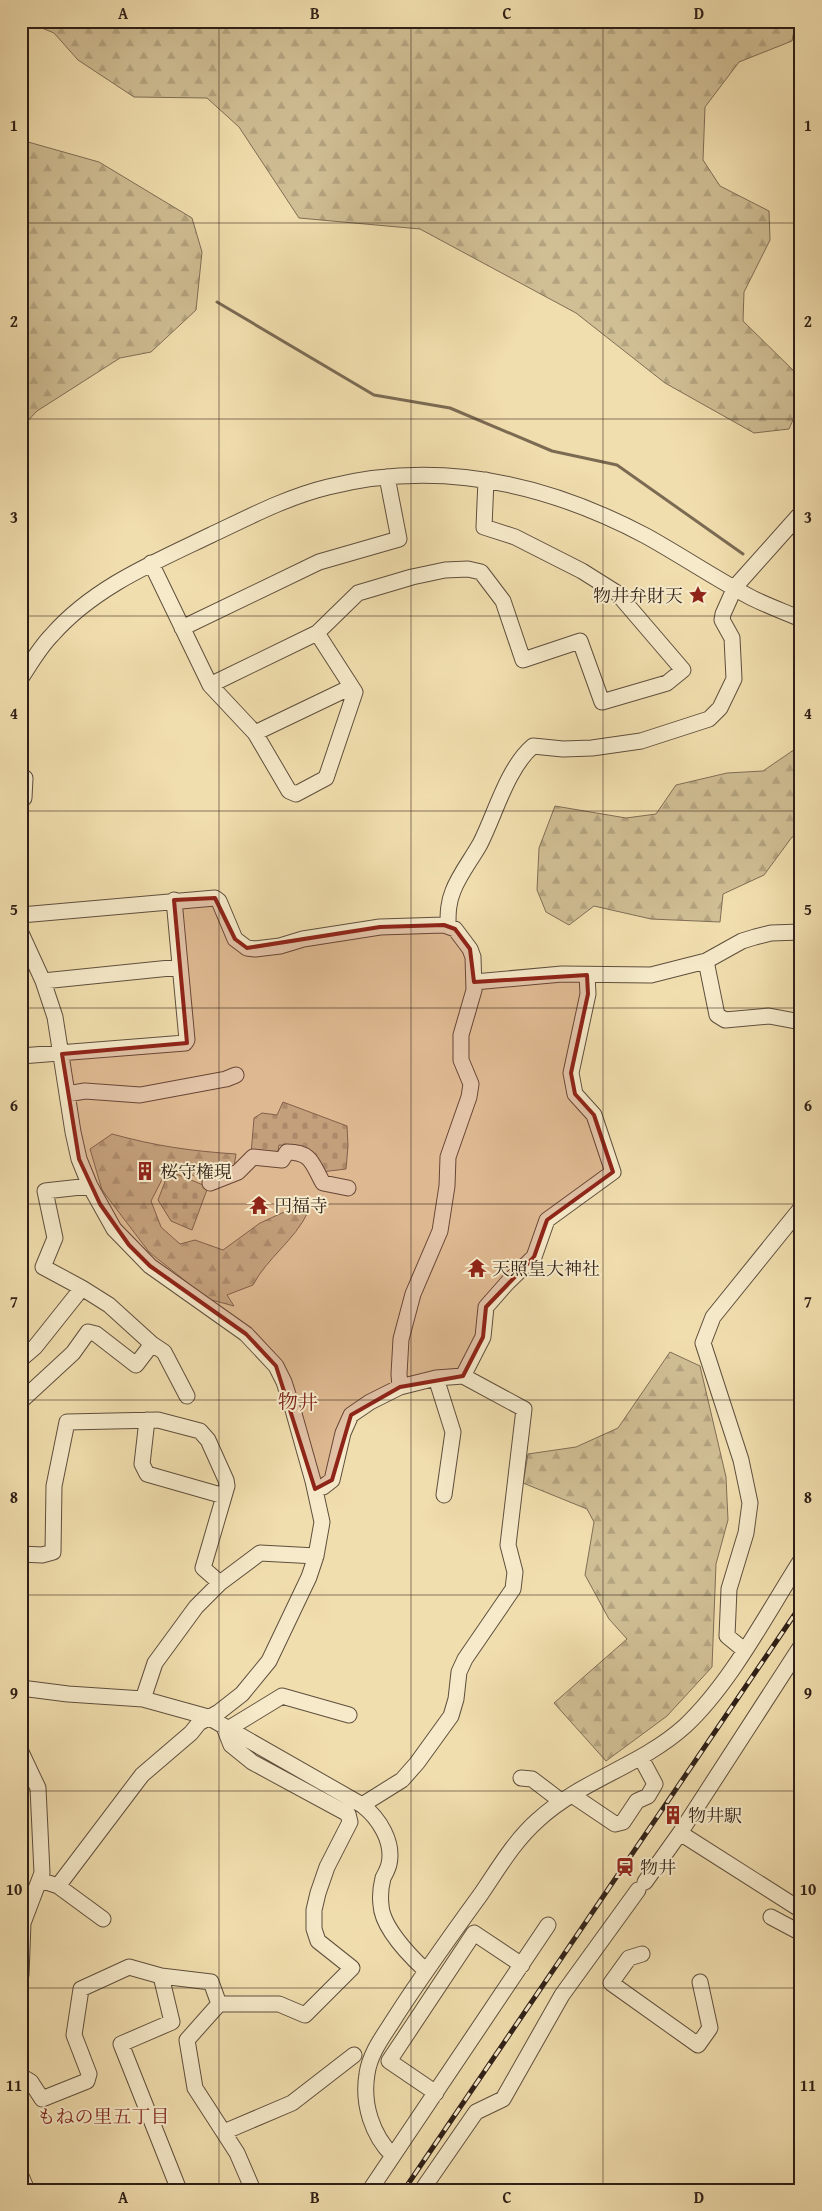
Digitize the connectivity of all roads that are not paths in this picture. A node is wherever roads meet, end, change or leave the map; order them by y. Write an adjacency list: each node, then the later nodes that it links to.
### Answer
1 (387, 477): 2 (street); 4 (street); 7 (street)
2 (486, 480): 5 (street); 8 (street)
3 (801, 513): 5 (street)
4 (151, 564): 7 (street); 9 (street)
5 (735, 588): 6 (street); 17 (street)
6 (801, 619)
7 (182, 628): 10 (street)
8 (317, 633): 10 (street); 11 (street)
9 (21, 678)
10 (210, 684): 12 (street)
11 (351, 686): 12 (street); 12 (street)
12 (255, 733)
13 (25, 778): 14 (street)
14 (21, 801)
15 (174, 900): 16 (street); 17 (street); 21 (street)
16 (21, 915)
17 (448, 926): 24 (street)
18 (801, 932): 20 (street)
19 (21, 934): 23 (street)
20 (706, 961): 22 (street); 25 (street)
21 (180, 968): 23 (street); 26 (street)
22 (587, 975): 24 (street); 37 (street)
23 (43, 981): 26 (street)
24 (474, 982): 39 (street)
25 (801, 1022)
26 (62, 1054): 27 (street); 29 (street)
27 (21, 1056)
28 (236, 1075): 29 (street)
29 (66, 1094): 31 (street)
30 (210, 1183): 32 (street)
31 (90, 1186): 34 (street); 43 (street)
32 (348, 1188)
33 (801, 1208): 51 (street)
34 (82, 1288): 35 (street); 36 (street)
35 (152, 1344): 40 (street); 41 (street)
36 (21, 1359)
37 (463, 1376): 38 (street); 57 (street)
38 (436, 1378): 39 (street); 44 (street)
39 (400, 1387): 43 (street)
40 (187, 1396)
41 (21, 1401)
42 (147, 1420): 45 (street); 45 (street); 46 (street)
43 (315, 1489): 47 (street)
44 (444, 1495)
45 (224, 1496): 49 (street)
46 (21, 1554)
47 (316, 1556): 49 (street); 55 (street)
48 (801, 1560): 51 (street)
49 (220, 1583): 53 (street)
50 (801, 1646): 64 (street)
51 (744, 1650): 60 (street)
52 (21, 1688): 53 (street)
53 (143, 1699): 55 (street)
54 (349, 1715): 56 (street)
55 (208, 1717): 56 (street); 66 (street)
56 (226, 1728): 63 (street); 78 (street)
57 (440, 1731): 58 (street); 63 (street)
58 (441, 1748)
59 (21, 1752): 65 (street)
60 (641, 1758): 62 (street); 62 (street)
61 (521, 1778): 62 (street)
62 (566, 1798): 74 (street)
63 (362, 1805): 74 (street)
64 (680, 1833): 67 (street); 89 (street)
65 (40, 1880): 66 (street); 75 (street)
66 (58, 1886): 69 (street)
67 (801, 1910)
68 (771, 1917): 71 (street)
69 (103, 1919)
70 (548, 1925): 73 (street)
71 (801, 1933)
72 (642, 1954): 77 (street)
73 (522, 1965): 81 (street); 81 (street)
74 (426, 1970): 83 (street)
75 (21, 1974)
76 (161, 1976): 78 (street); 80 (street); 86 (street)
77 (700, 1982)
78 (219, 2004): 82 (street)
79 (354, 2055): 82 (street)
80 (21, 2076)
81 (436, 2093): 83 (street)
82 (224, 2132): 87 (street)
83 (394, 2156): 88 (street)
84 (21, 2176): 85 (street)
85 (27, 2190)
86 (179, 2190)
87 (254, 2190)
88 (370, 2190)
89 (422, 2190)

